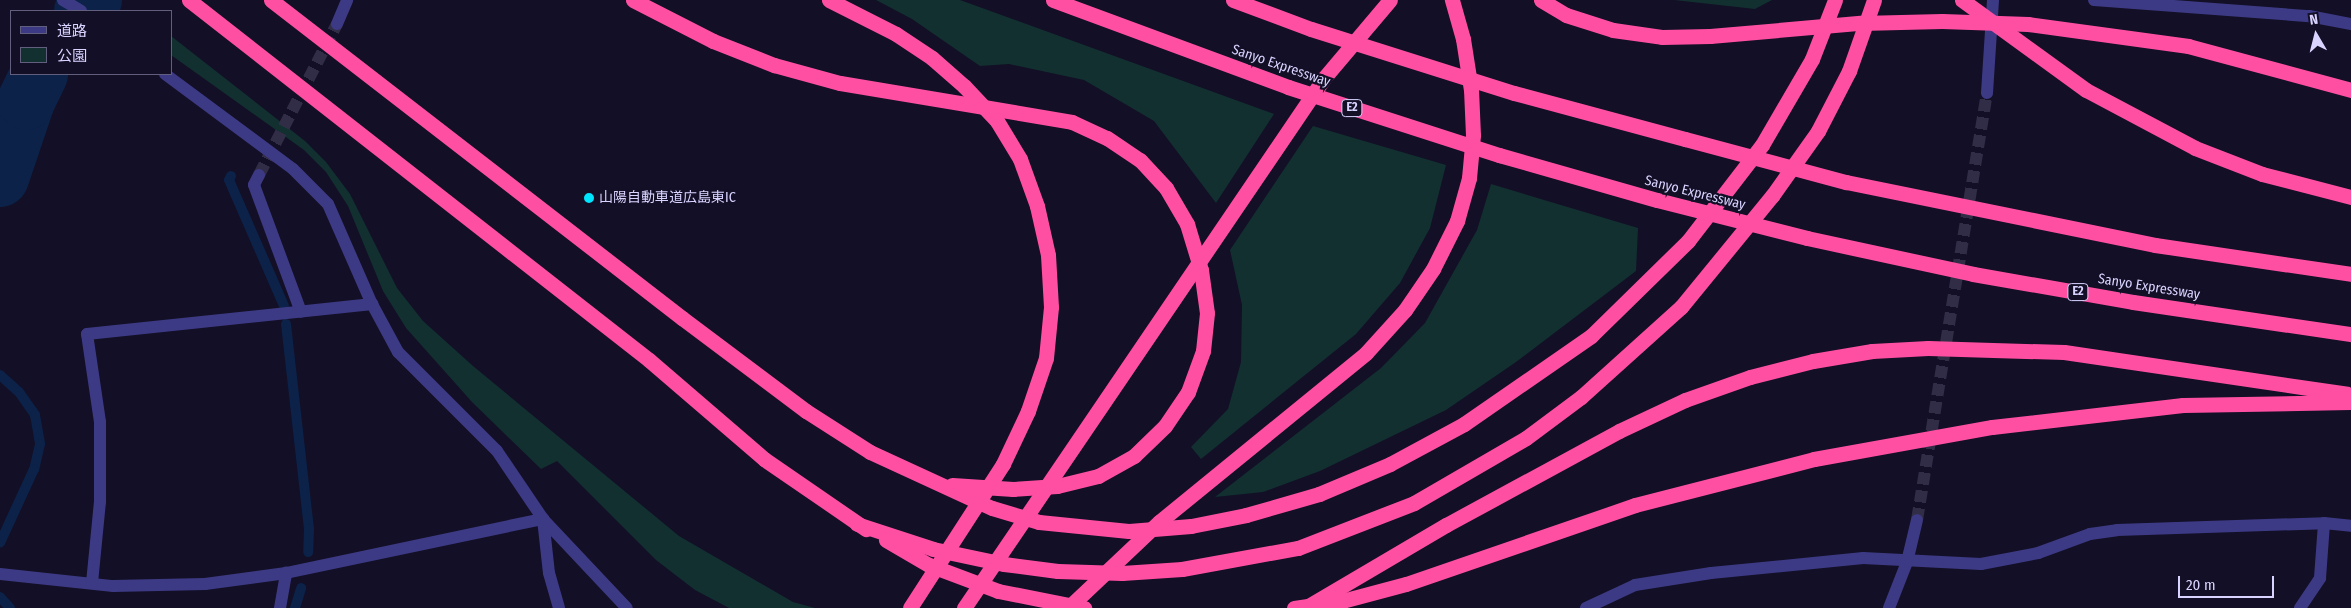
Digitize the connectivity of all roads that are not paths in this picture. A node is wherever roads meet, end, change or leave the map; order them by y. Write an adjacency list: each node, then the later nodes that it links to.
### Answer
1 (189, 0): 35 (highway)
2 (271, 0): 31 (highway)
3 (348, 0): 18 (street)
4 (633, 0): 31 (highway)
5 (829, 0): 44 (highway, bridge)
6 (1053, 0): 28 (highway, Sanyo Expressway / E2, bridge)
7 (1233, 0): 25 (highway, bridge)
8 (1390, 0): 45 (highway, bridge)
9 (1452, 0): 46 (highway, bridge)
10 (1541, 0): 21 (highway, bridge)
11 (1835, 0): 31 (highway)
12 (1874, 0): 35 (highway)
13 (1962, 0): 24 (highway, bridge)
14 (1993, 0): 22 (street)
15 (2094, 0): 19 (street)
16 (66, 1): 17 (street)
17 (80, 10)
18 (337, 24)
19 (2351, 24)
20 (166, 75): 26 (street)
21 (2351, 90)
22 (1987, 93)
23 (260, 175): 27 (street)
24 (2351, 196)
25 (2351, 274)
26 (372, 304): 27 (street); 32 (street)
27 (301, 312): 40 (street)
28 (2351, 334)
29 (2351, 394): 49 (highway, bridge)
30 (2351, 402): 48 (highway)
31 (924, 479)
32 (543, 519): 38 (street); 42 (street); 43 (street)
33 (1918, 520): 37 (street)
34 (2324, 523): 36 (street); 37 (street); 52 (street)
35 (857, 524): 47 (highway)
36 (2351, 526)
37 (1908, 562): 50 (street); 51 (street)
38 (286, 573): 40 (street); 41 (street)
39 (0, 574): 40 (street)
40 (92, 583)
41 (280, 608)
42 (559, 608)
43 (627, 608)
44 (910, 608)
45 (964, 608)
46 (1068, 608)
47 (1084, 608)
48 (1294, 608)
49 (1305, 608)
50 (1586, 608)
51 (1889, 608)
52 (2300, 608)

